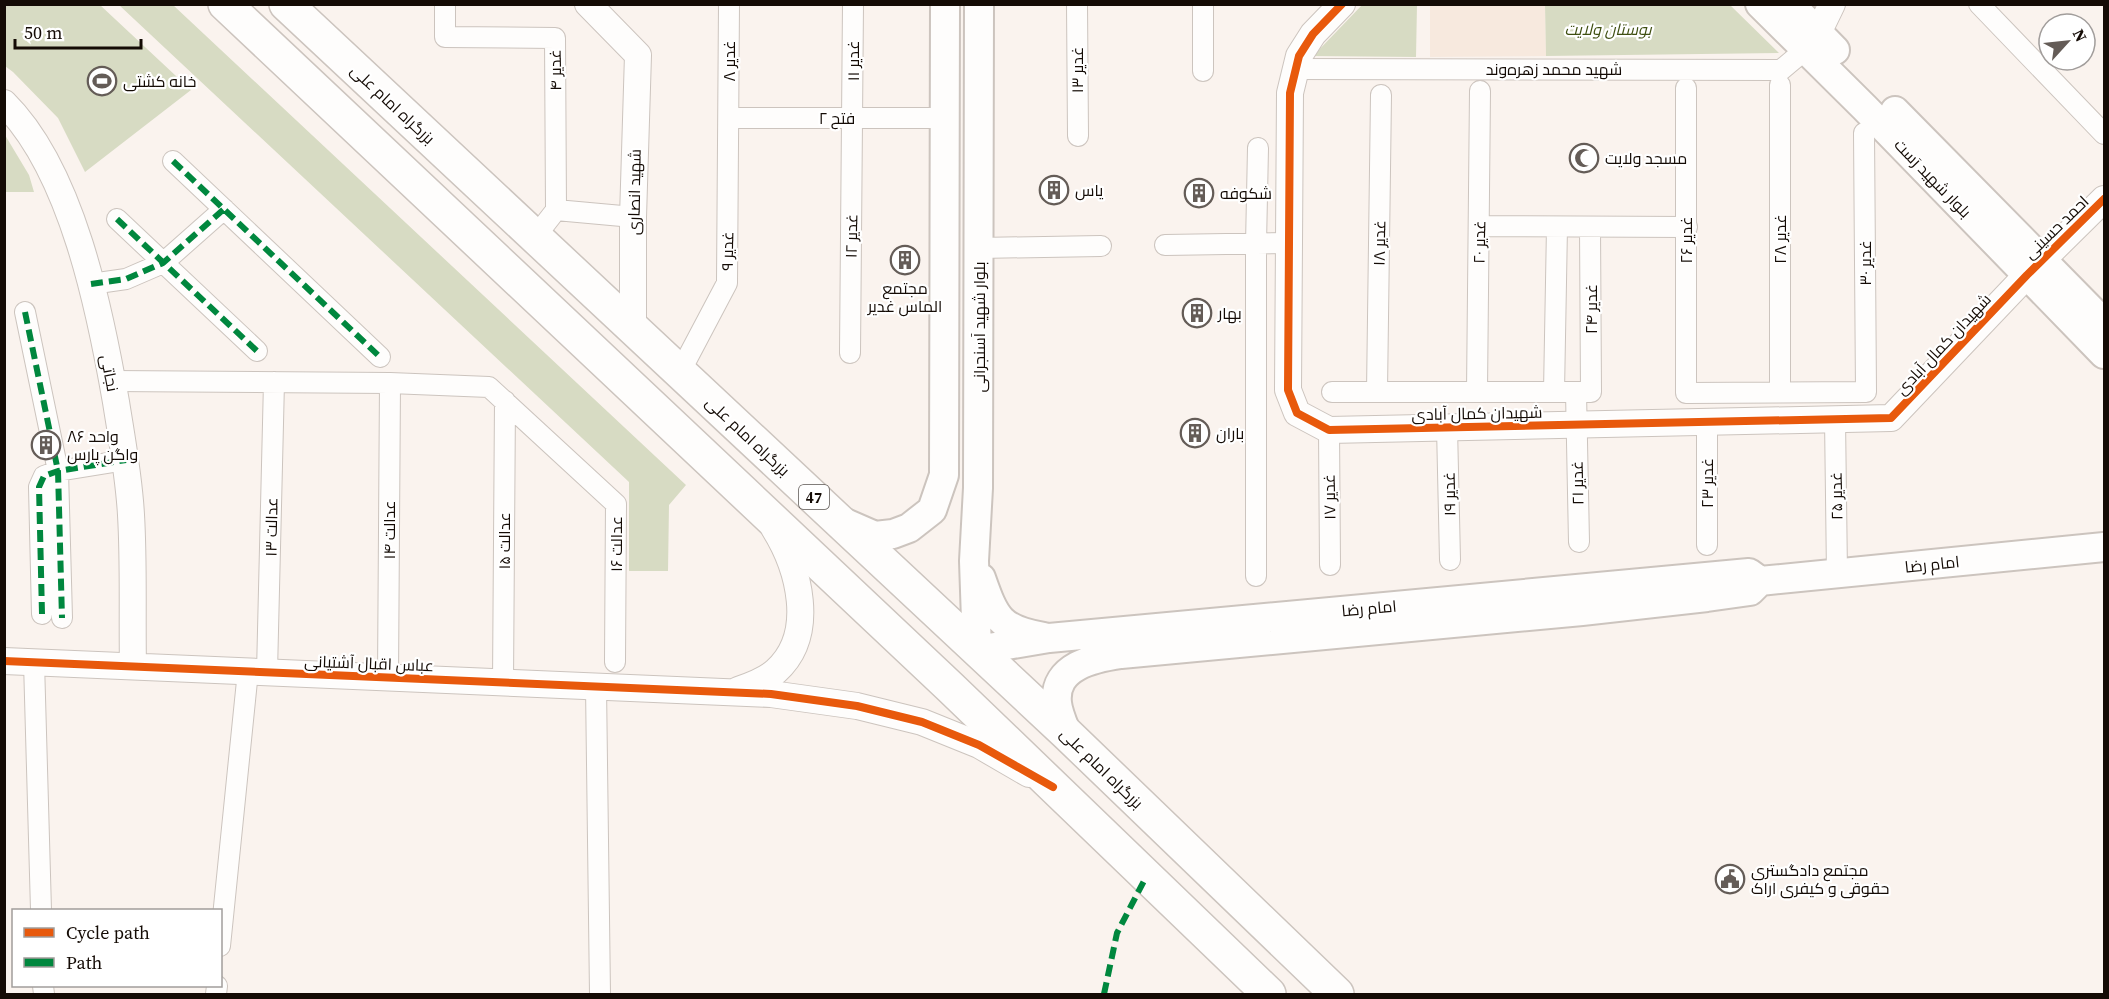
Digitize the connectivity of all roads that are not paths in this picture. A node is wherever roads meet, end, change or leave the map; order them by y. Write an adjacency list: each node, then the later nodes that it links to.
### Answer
1 (225, 4): 79 (highway)
2 (286, 4): 30 (highway, بزرگراه امام علی / 47)
3 (309, 4): 30 (main road)
4 (445, 4): 36 (street, غدیر ۴)
5 (729, 4): 25 (street, غدیر ۸)
6 (853, 4): 26 (street, غدیر ۱۱)
7 (945, 4): 27 (main road)
8 (979, 4): 48 (main road, بلوار شهید آسنجرانی)
9 (1077, 4): 31 (street, غدیر ۱۳)
10 (1203, 4): 19 (street)
11 (1342, 4): 16 (street, شهیدان کمال آبادی)
12 (1832, 4): 17 (street)
13 (1979, 4): 29 (street)
14 (1775, 7): 17 (main road, بلوار شهید رَست)
15 (597, 9): 37 (street, شهید انصاری)
16 (1322, 15): 18 (street, شهیدان کمال آبادی)
17 (1812, 41): 18 (street, شهید محمد زهره‌وند); 50 (main road, بلوار شهید رَست)
18 (1295, 69): 44 (street, شهیدان کمال آبادی)
19 (1203, 71)
20 (1780, 85): 68 (street, غدیر ۲۸)
21 (1686, 88): 42 (street, غدیر ۲۶)
22 (1480, 91): 39 (street, غدیر ۲۰)
23 (1381, 95): 64 (street, غدیر ۱۸)
24 (4, 103): 51 (street, نجاتی)
25 (729, 118): 26 (street, فتح ۲); 59 (street, غدیر ۹)
26 (853, 118): 27 (street, فتح ۲); 56 (street, غدیر ۱۲)
27 (945, 118): 77 (main road)
28 (1864, 133): 68 (street, غدیر ۳۰)
29 (2104, 134)
30 (425, 135): 43 (highway, بزرگراه امام علی / 47)
31 (1078, 136)
32 (1258, 148): 45 (street)
33 (173, 161): 35 (street)
34 (2104, 199): 50 (street, احمد حسینی)
35 (224, 209): 49 (street); 58 (street)
36 (556, 210): 37 (street); 43 (street)
37 (633, 217): 54 (street, شهید انصاری)
38 (117, 219): 49 (street)
39 (1479, 226): 40 (street); 65 (street, غدیر ۲۰)
40 (1557, 227): 41 (street); 66 (street)
41 (1590, 227): 42 (street); 67 (street, غدیر ۲۴)
42 (1687, 227): 68 (street, غدیر ۲۶)
43 (535, 237): 54 (highway, بزرگراه امام علی / 47)
44 (1289, 243): 45 (street); 74 (street, شهیدان کمال آبادی)
45 (1256, 244): 46 (street); 88 (street)
46 (1165, 245)
47 (1101, 246): 48 (street)
48 (979, 248): 78 (main road, بلوار شهید آسنجرانی)
49 (163, 263): 51 (street); 55 (street)
50 (2035, 267): 53 (main road, بلوار شهید رَست); 57 (main road, بلوار شهید رَست); 70 (street, شهیدان کمال آبادی)
51 (91, 284): 60 (street, نجاتی)
52 (25, 312): 76 (street)
53 (2104, 322)
54 (633, 328): 59 (highway, بزرگراه امام علی / 47)
55 (257, 351)
56 (850, 353)
57 (2104, 354)
58 (380, 357)
59 (681, 372): 80 (highway, بزرگراه امام علی / 47)
60 (112, 381): 61 (street, عدالت ۱۶); 75 (street, نجاتی)
61 (274, 382): 62 (street, عدالت ۱۶); 98 (street, عدالت ۱۳)
62 (390, 383): 69 (street, عدالت ۱۶); 99 (street, عدالت ۱۴)
63 (1332, 392): 64 (street)
64 (1377, 392): 65 (street)
65 (1477, 392): 66 (street)
66 (1554, 392): 67 (street)
67 (1583, 392): 72 (street, غدیر ۲۴)
68 (1780, 392)
69 (506, 400): 96 (street, عدالت ۱۶); 100 (street, عدالت ۱۵)
70 (1835, 419): 71 (street, شهیدان کمال آبادی); 87 (street, غدیر ۲۵)
71 (1707, 422): 72 (street, شهیدان کمال آبادی); 82 (street, غدیر ۲۳)
72 (1576, 425): 73 (street, شهیدان کمال آبادی); 81 (street, غدیر ۲۱)
73 (1447, 427): 74 (street, شهیدان کمال آبادی); 84 (street, غدیر ۱۹)
74 (1329, 430): 86 (street, غدیر ۱۷)
75 (126, 460): 76 (street); 97 (street, نجاتی)
76 (58, 471): 89 (street); 90 (street)
77 (944, 476): 78 (main road); 80 (main road)
78 (978, 488): 85 (main road, بلوار شهید آسنجرانی)
79 (766, 515): 102 (street, عباس اقبال آشتیانی); 104 (highway)
80 (839, 520): 93 (highway, بزرگراه امام علی / 47)
81 (1579, 542)
82 (1707, 545)
83 (2104, 547): 87 (main road, امام رضا)
84 (1450, 560)
85 (974, 561): 91 (main road); 93 (main road, بلوار شهید آسنجرانی)
86 (1330, 565)
87 (1837, 574): 92 (main road, امام رضا)
88 (1256, 576)
89 (42, 614)
90 (62, 618)
91 (1049, 638): 92 (main road, امام رضا); 93 (main road, امام رضا)
92 (1119, 643): 103 (main road, امام رضا)
93 (977, 650): 103 (highway, بزرگراه امام علی / 47)
94 (4, 661): 95 (street, عباس اقبال آشتیانی)
95 (34, 662): 97 (street, عباس اقبال آشتیانی); 105 (street)
96 (615, 662)
97 (133, 666): 98 (street, عباس اقبال آشتیانی)
98 (257, 672): 99 (street, عباس اقبال آشتیانی); 106 (street, عدالت ۱۳)
99 (388, 677): 100 (street, عباس اقبال آشتیانی)
100 (503, 682): 101 (street, عباس اقبال آشتیانی)
101 (596, 686): 102 (street, عباس اقبال آشتیانی); 107 (street)
102 (732, 692): 104 (street)
103 (1067, 734): 109 (highway, بزرگراه امام علی / 47)
104 (1053, 787): 108 (highway)
105 (41, 909)
106 (222, 931)
107 (600, 994)
108 (1269, 994)
109 (1337, 994)

